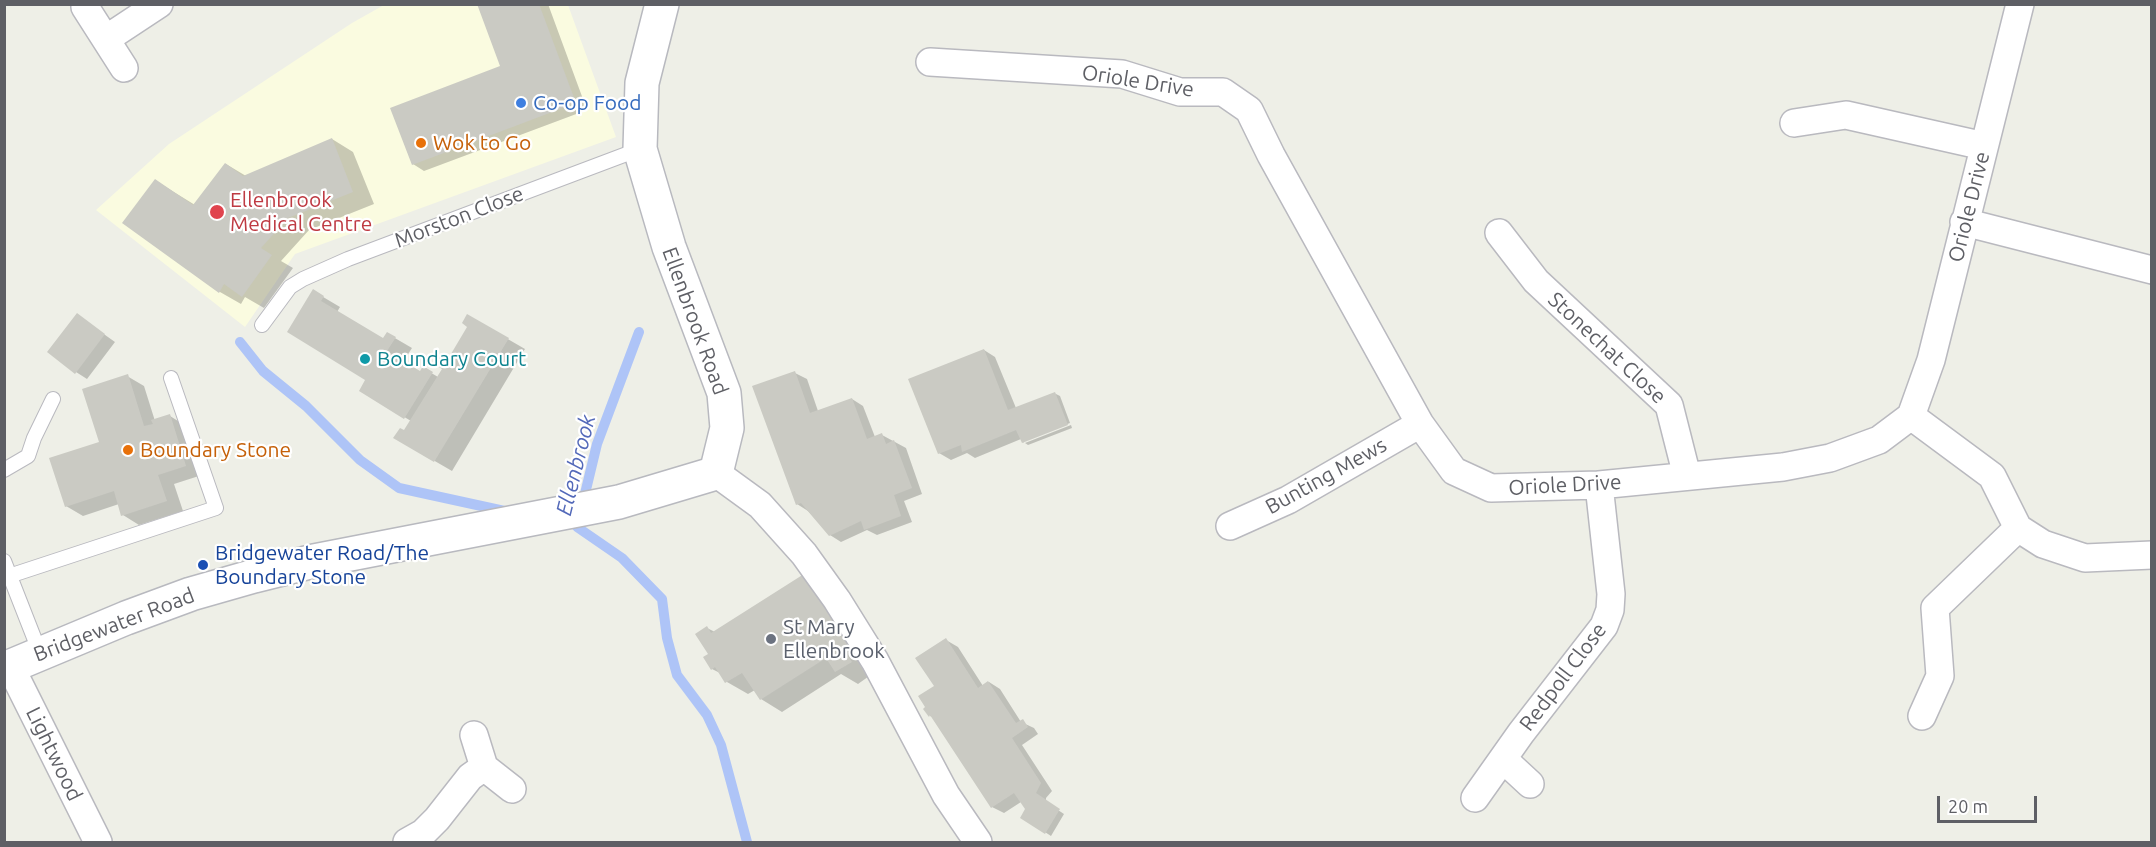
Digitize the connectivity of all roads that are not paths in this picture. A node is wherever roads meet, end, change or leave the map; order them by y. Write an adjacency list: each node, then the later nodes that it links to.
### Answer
1 (159, 4): 5 (street)
2 (662, 4): 10 (street, Ellenbrook Road)
3 (2020, 4): 9 (street, Oriole Drive)
4 (85, 7): 5 (street)
5 (106, 39): 7 (street)
6 (930, 62): 18 (street, Oriole Drive)
7 (124, 68)
8 (1794, 123): 9 (street)
9 (1984, 146): 11 (street, Oriole Drive)
10 (640, 149): 14 (lane, Morston Close); 20 (street, Ellenbrook Road)
11 (1965, 222): 13 (street); 17 (street, Oriole Drive)
12 (1500, 233): 21 (street, Stonechat Close)
13 (2151, 270)
14 (262, 325)
15 (171, 378): 27 (lane)
16 (53, 399): 19 (lane)
17 (1911, 416): 21 (street, Oriole Drive); 24 (street)
18 (1420, 424): 22 (street, Oriole Drive); 23 (street, Bunting Mews)
19 (4, 470)
20 (716, 473): 28 (street, Bridgewater Road); 39 (street)
21 (1687, 476): 22 (street, Oriole Drive)
22 (1599, 485): 32 (street, Redpoll Close)
23 (1230, 526)
24 (2018, 528): 25 (street); 30 (street)
25 (2151, 555)
26 (4, 561): 27 (lane)
27 (9, 576): 28 (lane)
28 (40, 653): 29 (street, Bridgewater Road)
29 (7, 668): 37 (street, Lightwood)
30 (1922, 716)
31 (474, 735): 33 (street)
32 (1503, 759): 34 (street); 36 (street, Redpoll Close)
33 (484, 767): 35 (street); 38 (street)
34 (1530, 784)
35 (512, 789)
36 (1475, 798)
37 (98, 843)
38 (406, 843)
39 (978, 843)

